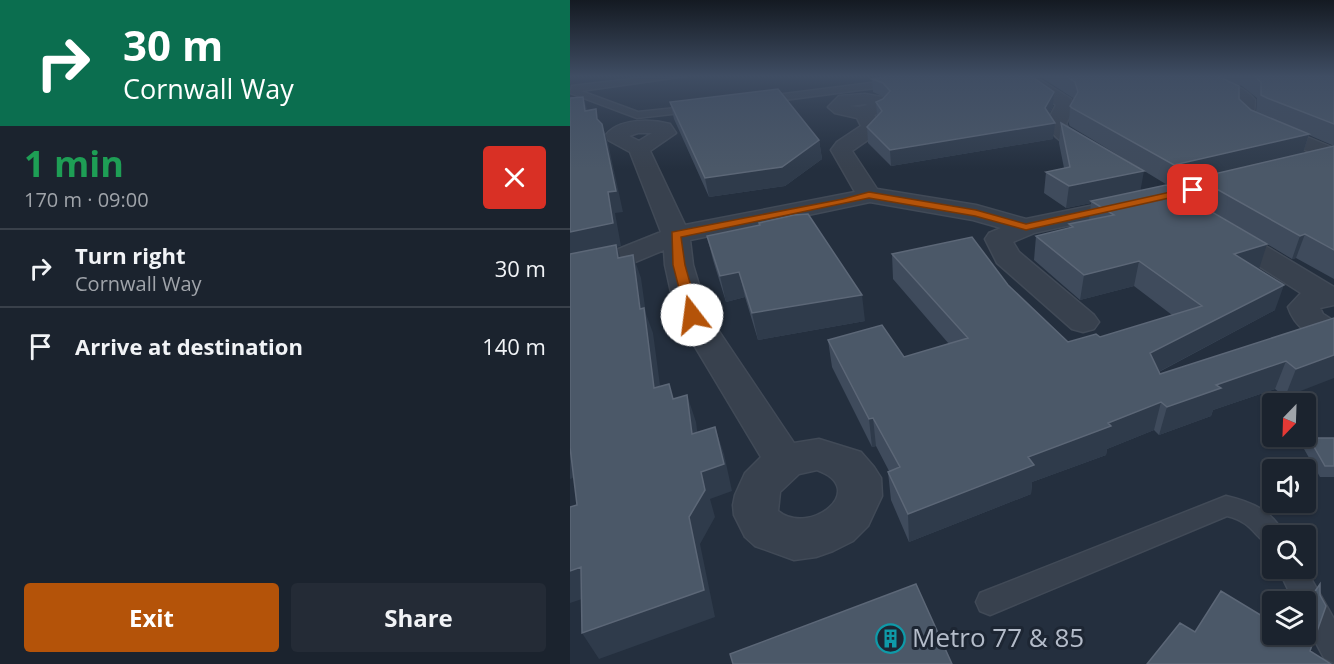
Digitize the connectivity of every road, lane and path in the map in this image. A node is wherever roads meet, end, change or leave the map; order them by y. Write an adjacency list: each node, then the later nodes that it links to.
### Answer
1 (616, 107): 2 (lane)
2 (704, 107)
3 (1065, 107): 9 (street)
4 (1246, 107): 7 (street)
5 (863, 112): 12 (street)
6 (639, 149): 14 (street)
7 (1333, 155): 8 (street)
8 (1302, 162)
9 (1119, 167)
10 (1258, 173): 11 (street)
11 (1156, 191): 13 (street); 16 (street)
12 (869, 195): 13 (street); 14 (street)
13 (1026, 227): 17 (street)
14 (676, 235): 15 (street); 19 (street)
15 (570, 268)
16 (1329, 296): 18 (street)
17 (1083, 322)
18 (1334, 334)
19 (785, 462)
20 (1266, 525): 22 (lane)
21 (1297, 579): 23 (lane)
22 (990, 602)
23 (1334, 648)

